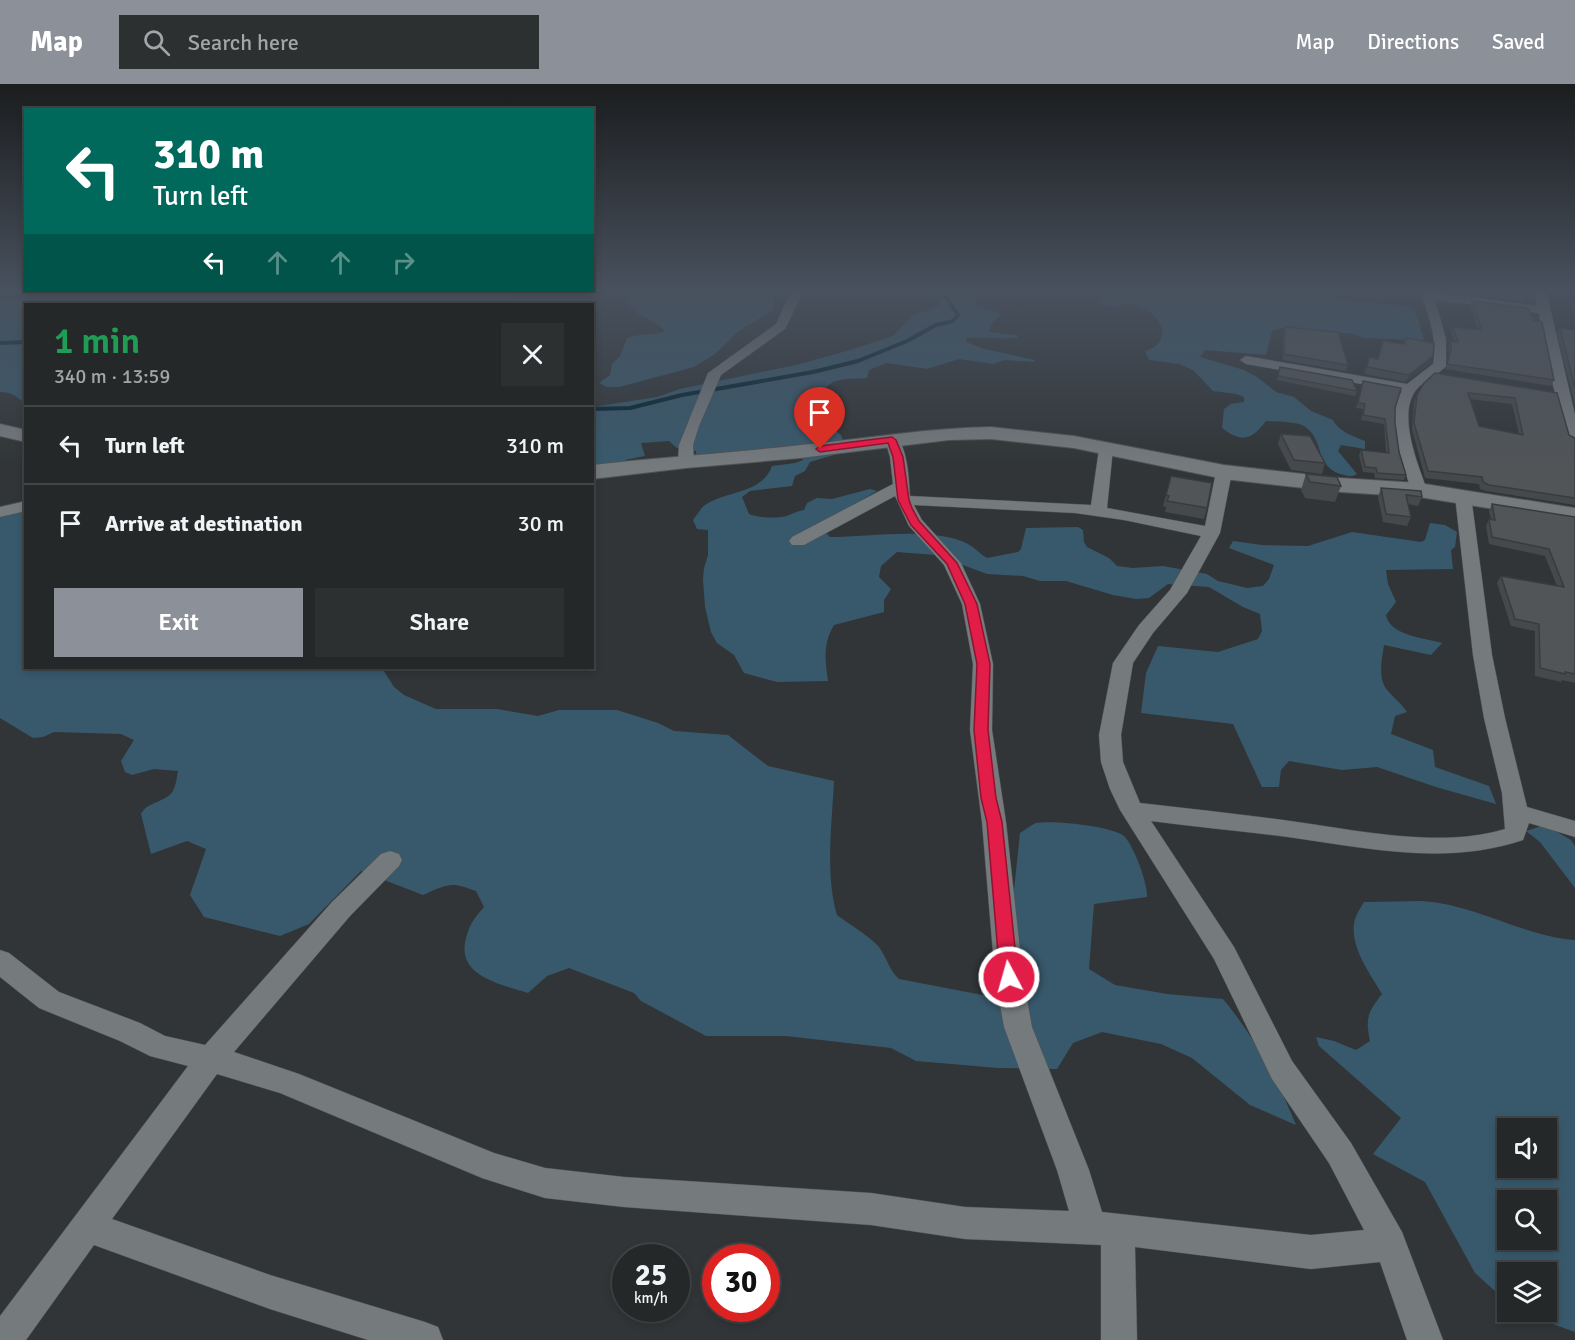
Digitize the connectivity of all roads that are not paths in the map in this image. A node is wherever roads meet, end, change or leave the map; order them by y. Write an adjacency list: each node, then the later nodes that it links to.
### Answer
1 (749, 349): 16 (street)
2 (1439, 349): 5 (street)
3 (1555, 349): 7 (street)
4 (1246, 360): 9 (street)
5 (1431, 373): 6 (street); 9 (street)
6 (1452, 377)
7 (1558, 378): 8 (street); 10 (street)
8 (1575, 380)
9 (1410, 388): 19 (street)
10 (1572, 421): 14 (street)
11 (0, 430): 12 (main road)
12 (24, 436)
13 (892, 440): 15 (main road); 16 (main road); 20 (street)
14 (1575, 441)
15 (1106, 449): 18 (main road); 23 (street)
16 (686, 461): 17 (main road)
17 (594, 472)
18 (1224, 472): 19 (main road); 26 (street)
19 (1419, 490): 21 (main road)
20 (903, 493): 23 (street); 27 (street); 35 (street)
21 (1462, 496): 25 (main road); 29 (street)
22 (24, 506): 24 (street)
23 (1098, 511): 26 (street)
24 (0, 512)
25 (1575, 515)
26 (1212, 533): 28 (street)
27 (798, 541)
28 (1132, 810): 29 (street); 36 (street)
29 (1515, 811): 30 (street)
30 (1575, 829)
31 (390, 860): 33 (street)
32 (0, 960): 33 (street)
33 (211, 1059): 34 (street); 35 (street)
34 (88, 1227): 37 (street); 38 (street)
35 (1104, 1228): 36 (street); 39 (street)
36 (1390, 1244): 40 (street)
37 (4, 1340)
38 (425, 1340)
39 (1119, 1340)
40 (1425, 1340)

